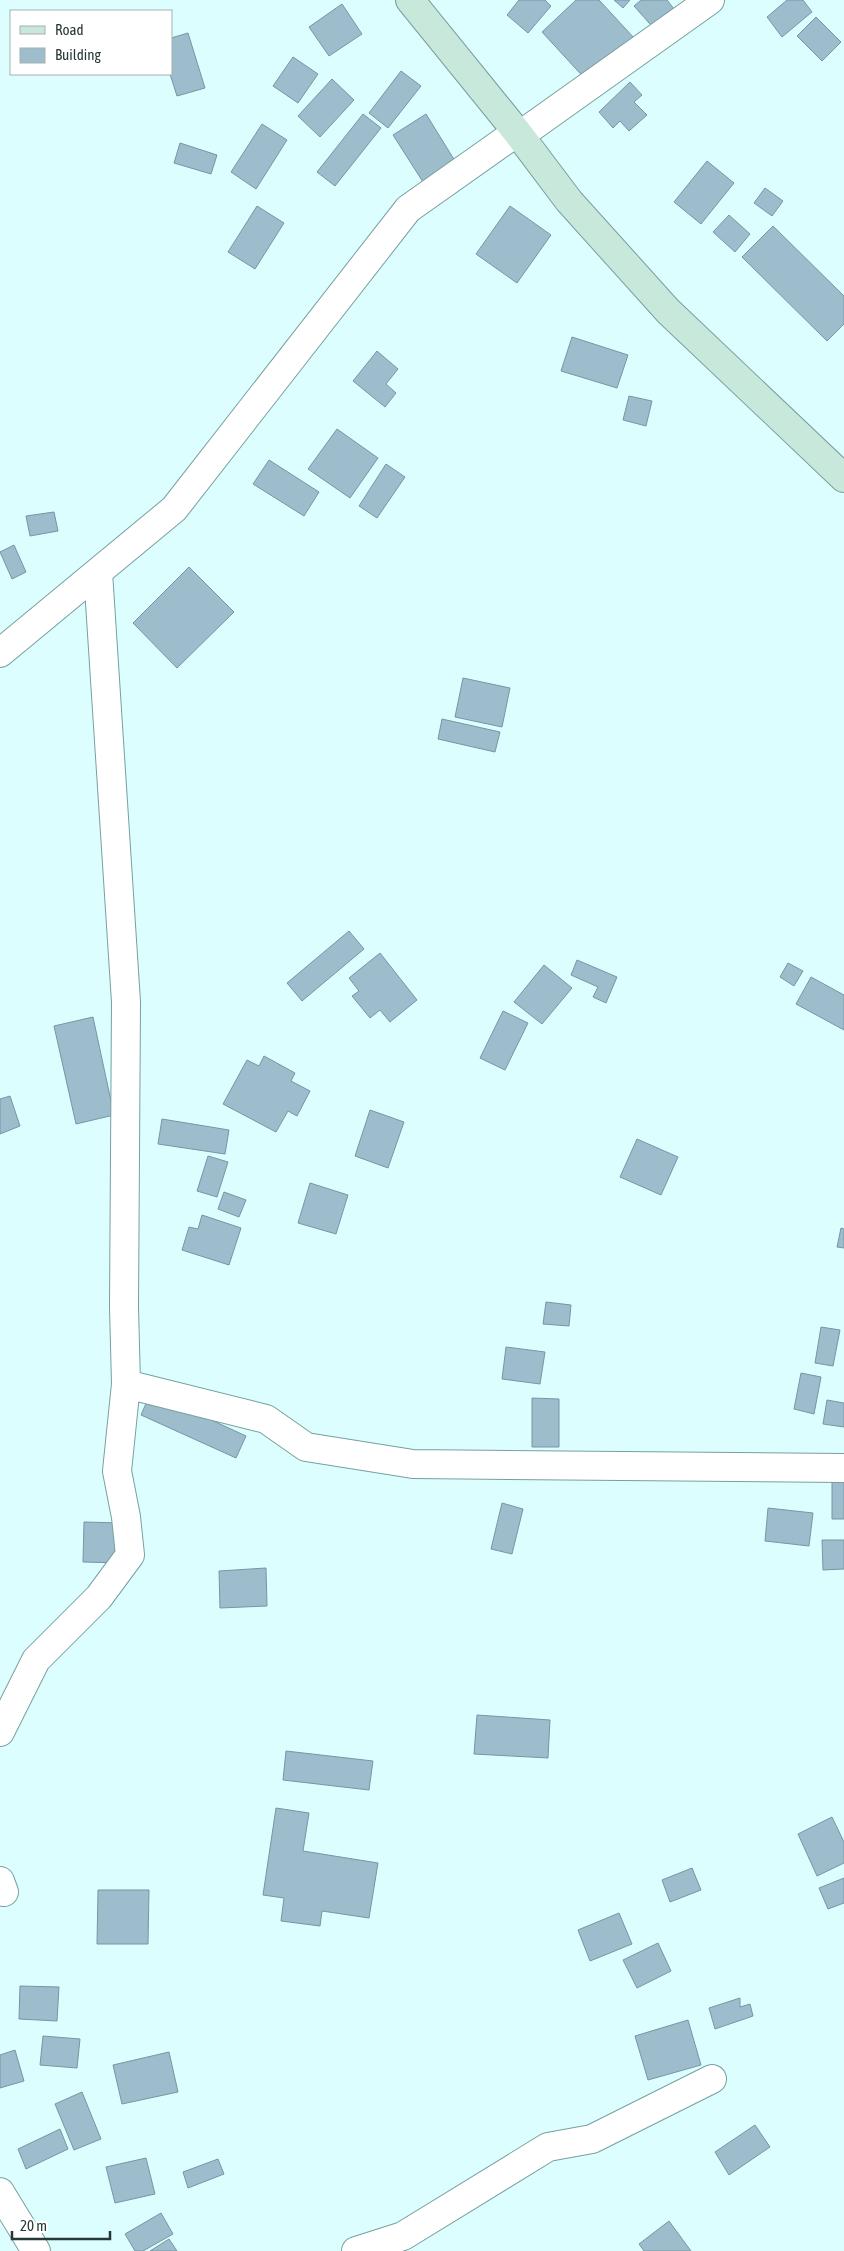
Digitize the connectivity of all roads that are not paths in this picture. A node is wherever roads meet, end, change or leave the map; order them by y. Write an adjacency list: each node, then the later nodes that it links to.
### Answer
1 (410, 0): 3 (street)
2 (710, 0): 3 (street)
3 (518, 134): 4 (street); 5 (street)
4 (844, 478)
5 (98, 572): 6 (street); 7 (street)
6 (0, 653)
7 (126, 1384): 8 (street); 9 (street)
8 (844, 1468)
9 (0, 1732)
10 (712, 2079): 13 (street)
11 (2, 2201): 12 (street)
12 (36, 2251)
13 (356, 2251)

